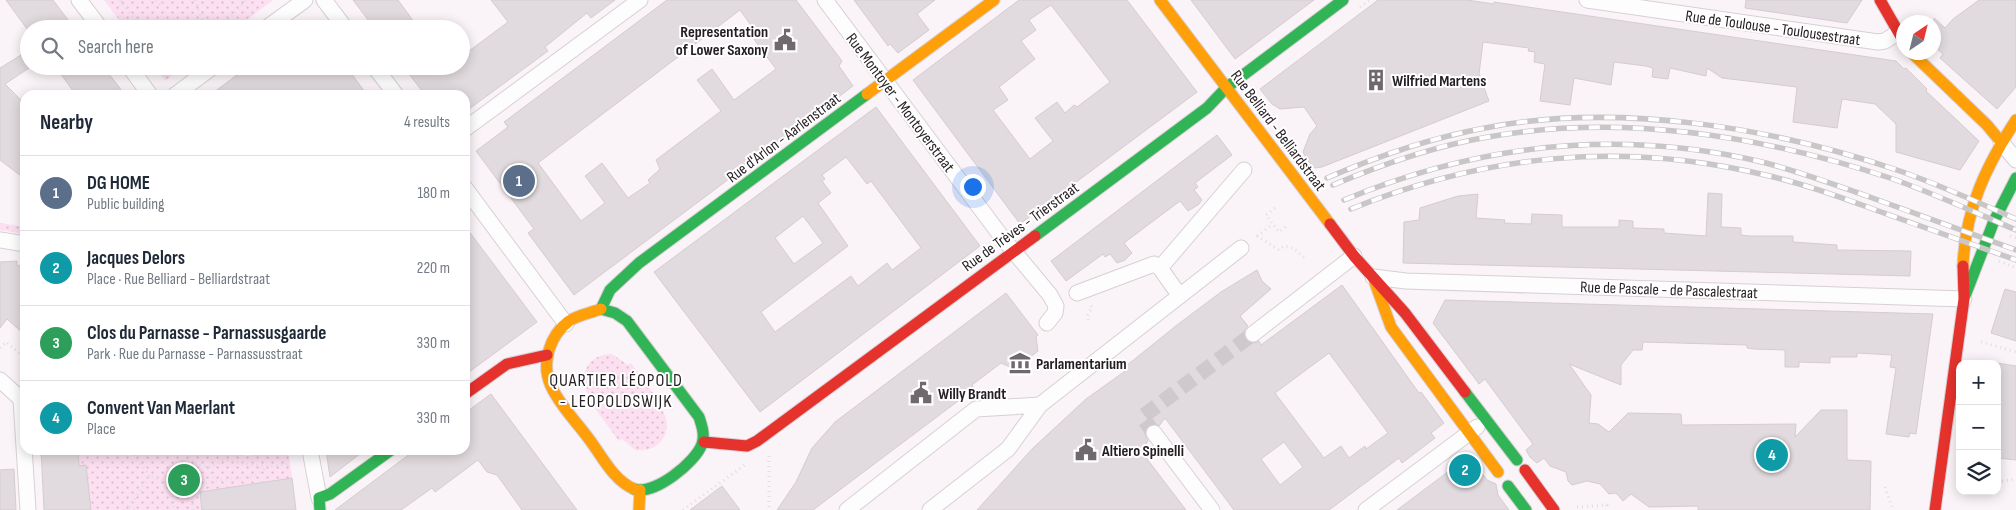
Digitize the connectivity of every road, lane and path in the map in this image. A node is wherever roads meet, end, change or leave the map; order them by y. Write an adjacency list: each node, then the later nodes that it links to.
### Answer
1 (79, 0): 16 (street)
2 (120, 0): 17 (path)
3 (156, 0): 4 (path)
4 (164, 0)
5 (195, 0): 18 (path)
6 (246, 0): 19 (path)
7 (305, 0): 20 (street)
8 (324, 0): 21 (street)
9 (640, 0): 34 (street)
10 (825, 0): 28 (street, Rue Montoyer - Montoyerstraat)
11 (994, 0): 28 (street, Rue d'Arlon - Aarlenstraat)
12 (1160, 0): 29 (street, Rue Belliard - Belliardstraat)
13 (1343, 0): 29 (street, Rue de Trèves - Trierstraat)
14 (1587, 0): 23 (street, Rue de Toulouse - Toulousestraat)
15 (1880, 0): 22 (street)
16 (94, 20)
17 (135, 20)
18 (203, 20)
19 (227, 20)
20 (277, 20)
21 (339, 20)
22 (1896, 27)
23 (1896, 38)
24 (1919, 60): 35 (street)
25 (136, 75): 30 (street)
26 (202, 75): 31 (street)
27 (381, 75): 32 (street)
28 (886, 81): 48 (street, Rue Montoyer - Montoyerstraat); 58 (street, Rue d'Arlon - Aarlenstraat)
29 (1226, 88): 48 (street, Rue de Trèves - Trierstraat); 49 (street, Rue Belliard - Belliardstraat)
30 (146, 90)
31 (182, 90)
32 (392, 90)
33 (2016, 120): 35 (street)
34 (470, 125)
35 (2001, 142): 36 (street); 57 (street)
36 (2016, 160)
37 (1244, 170): 52 (street)
38 (2016, 178): 57 (street)
39 (470, 195): 60 (street)
40 (1275, 208): 41 (path)
41 (1273, 224): 42 (path); 50 (path)
42 (1288, 225)
43 (2010, 236): 44 (path)
44 (2016, 238)
45 (0, 240): 46 (street)
46 (20, 243)
47 (1241, 248): 56 (street)
48 (1014, 251): 59 (street, Rue Montoyer - Montoyerstraat); 74 (street, Rue de Trèves - Trierstraat)
49 (1354, 256): 54 (street, Rue Belliard - Belliardstraat); 61 (street)
50 (1305, 258)
51 (1999, 261): 53 (path)
52 (1160, 268): 55 (street); 56 (street)
53 (2016, 268)
54 (1373, 278): 57 (street, Rue de Pascale - de Pascalestraat); 71 (street, Rue Belliard - Belliardstraat); 73 (street, Rue Belliard - Belliardstraat)
55 (1077, 293)
56 (1180, 296): 70 (street)
57 (1964, 299): 118 (street)
58 (601, 309): 60 (street); 75 (street)
59 (1047, 323)
60 (566, 324): 66 (street)
61 (1253, 334)
62 (1981, 342): 64 (path)
63 (0, 348): 65 (path)
64 (2016, 352)
65 (20, 354)
66 (547, 355): 68 (street); 98 (street)
67 (0, 380): 69 (street)
68 (470, 390)
69 (20, 398)
70 (1040, 405): 110 (street); 111 (street)
71 (1487, 420): 73 (street); 82 (street, Rue Belliard - Belliardstraat)
72 (1154, 433): 112 (street)
73 (1468, 434): 89 (street, Rue Belliard - Belliardstraat); 113 (street)
74 (757, 441): 75 (street, Rue de Trèves - Trierstraat); 108 (path)
75 (704, 442): 98 (street)
76 (765, 451): 109 (path)
77 (25, 455): 102 (street)
78 (136, 455): 90 (path)
79 (187, 455): 83 (path)
80 (311, 455): 99 (street)
81 (384, 455): 99 (street)
82 (1517, 460)
83 (196, 463): 86 (path); 87 (path)
84 (288, 464): 85 (path)
85 (267, 467): 86 (path); 92 (path)
86 (208, 468): 92 (path)
87 (188, 470): 94 (path); 96 (path)
88 (1525, 470): 115 (street)
89 (1498, 472)
90 (150, 476): 94 (path); 100 (path)
91 (2016, 479): 93 (path)
92 (216, 481): 96 (path)
93 (2001, 481)
94 (169, 482): 105 (path)
95 (1508, 486): 114 (street)
96 (199, 487): 106 (path)
97 (1885, 487): 117 (path)
98 (640, 490): 107 (street)
99 (319, 504)
100 (129, 507): 103 (path); 104 (path)
101 (1577, 507): 116 (path)
102 (28, 510)
103 (124, 510)
104 (135, 510)
105 (173, 510)
106 (193, 510)
107 (638, 510)
108 (683, 510)
109 (769, 510)
110 (847, 510)
111 (930, 510)
112 (1212, 510)
113 (1366, 510)
114 (1526, 510)
115 (1554, 510)
116 (1607, 510)
117 (1893, 510)
118 (1935, 510)

